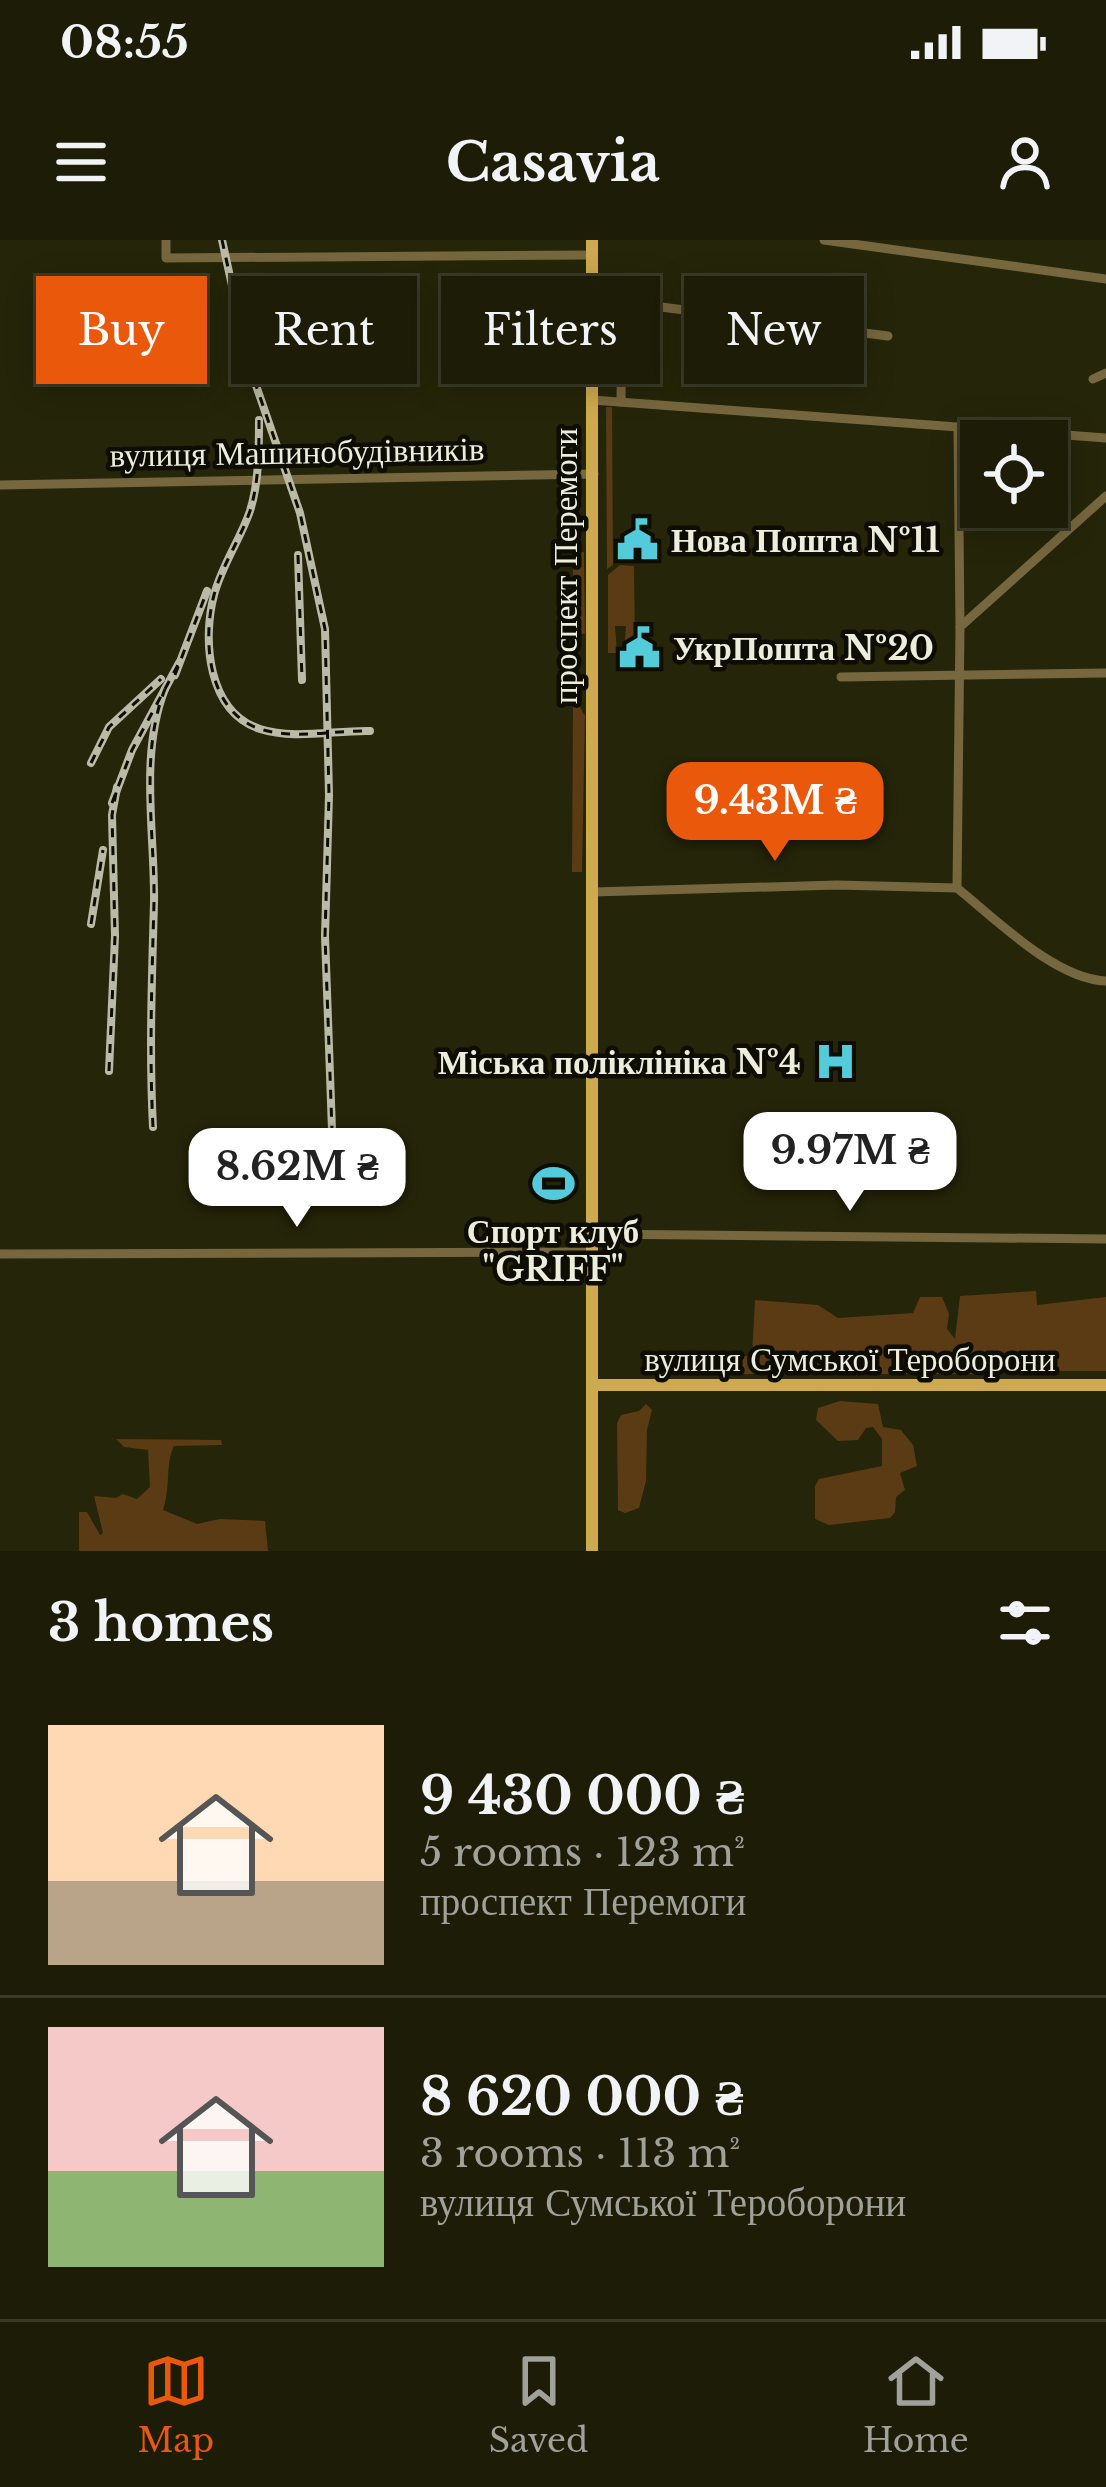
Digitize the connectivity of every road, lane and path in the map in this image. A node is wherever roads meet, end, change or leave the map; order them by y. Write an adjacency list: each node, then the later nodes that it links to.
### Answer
1 (166, 240): 3 (street)
2 (824, 240): 4 (street)
3 (592, 247): 8 (main road, проспект Перемоги)
4 (1106, 279)
5 (888, 336): 9 (street)
6 (1106, 373): 7 (street)
7 (1093, 379)
8 (592, 400): 9 (street); 12 (main road, проспект Перемоги)
9 (621, 402): 10 (street)
10 (958, 429): 11 (street); 15 (street)
11 (1106, 438)
12 (594, 474): 13 (street, вулиця Машинобудівників); 20 (main road, проспект Перемоги)
13 (0, 485)
14 (1106, 496): 15 (street)
15 (960, 627): 17 (street)
16 (1106, 673): 17 (street)
17 (959, 675): 18 (street); 19 (street)
18 (841, 677)
19 (957, 888): 20 (street); 21 (street)
20 (593, 892): 22 (main road, проспект Перемоги)
21 (1106, 981)
22 (593, 1234): 23 (street); 24 (main road, проспект Перемоги)
23 (1106, 1239)
24 (593, 1252): 25 (street); 26 (main road, проспект Перемоги)
25 (0, 1254)
26 (594, 1385): 27 (main road, вулиця Сумської Тероборони); 28 (main road, проспект Перемоги)
27 (1106, 1385)
28 (592, 1551)

